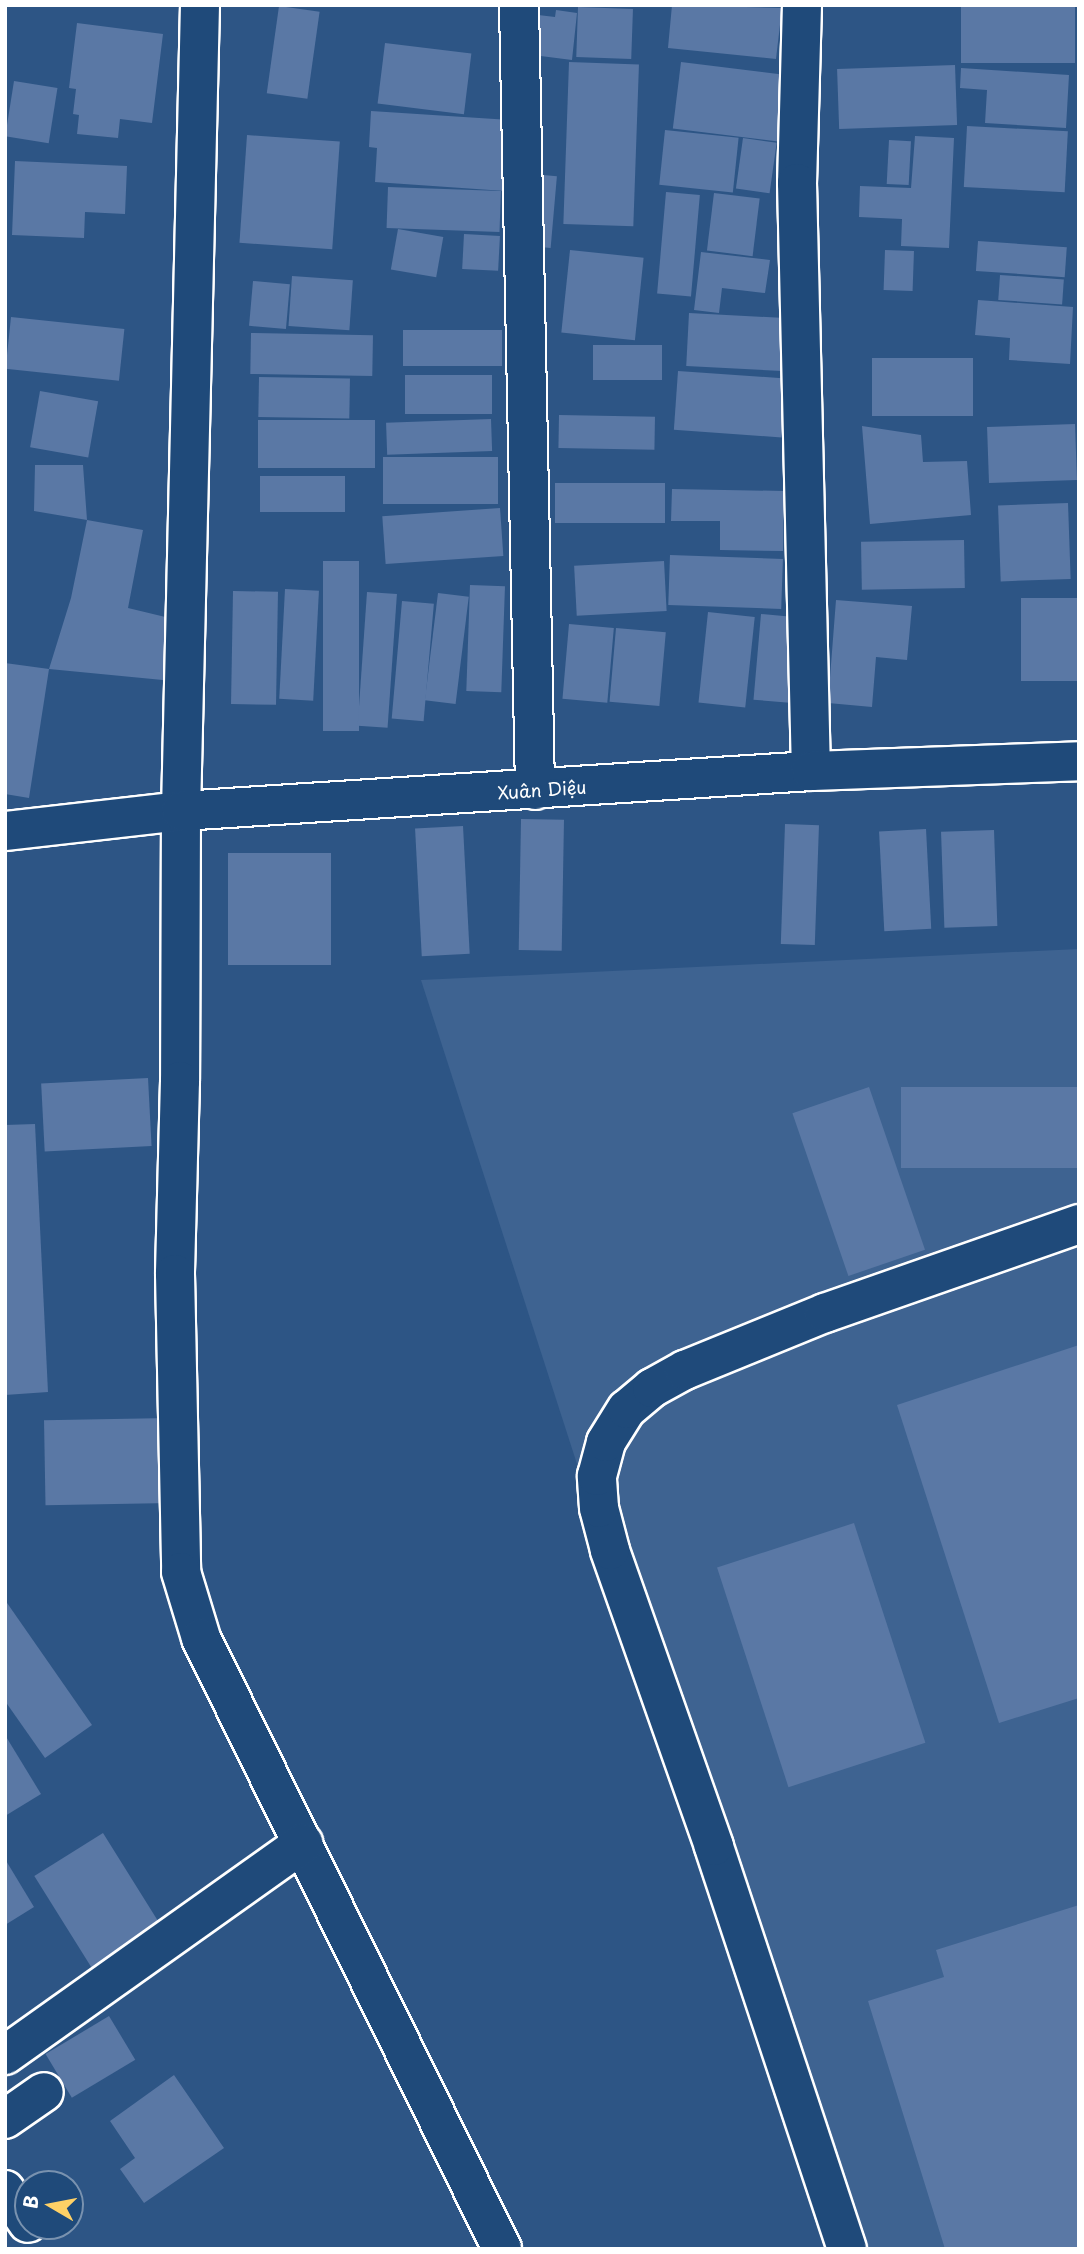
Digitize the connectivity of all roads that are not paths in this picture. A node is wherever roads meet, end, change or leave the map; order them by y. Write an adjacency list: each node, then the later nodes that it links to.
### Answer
1 (200, 5): 7 (street)
2 (519, 5): 6 (street)
3 (802, 5): 5 (street)
4 (1079, 761): 5 (street, Xuân Diệu)
5 (811, 771): 6 (street, Xuân Diệu)
6 (535, 790): 7 (street, Xuân Diệu)
7 (181, 811): 8 (street, Xuân Diệu); 10 (street)
8 (5, 831)
9 (1079, 1224): 15 (street)
10 (303, 1843): 11 (street); 14 (street)
11 (5, 2055)
12 (44, 2092): 13 (street)
13 (5, 2119)
14 (502, 2249)
15 (847, 2249)

